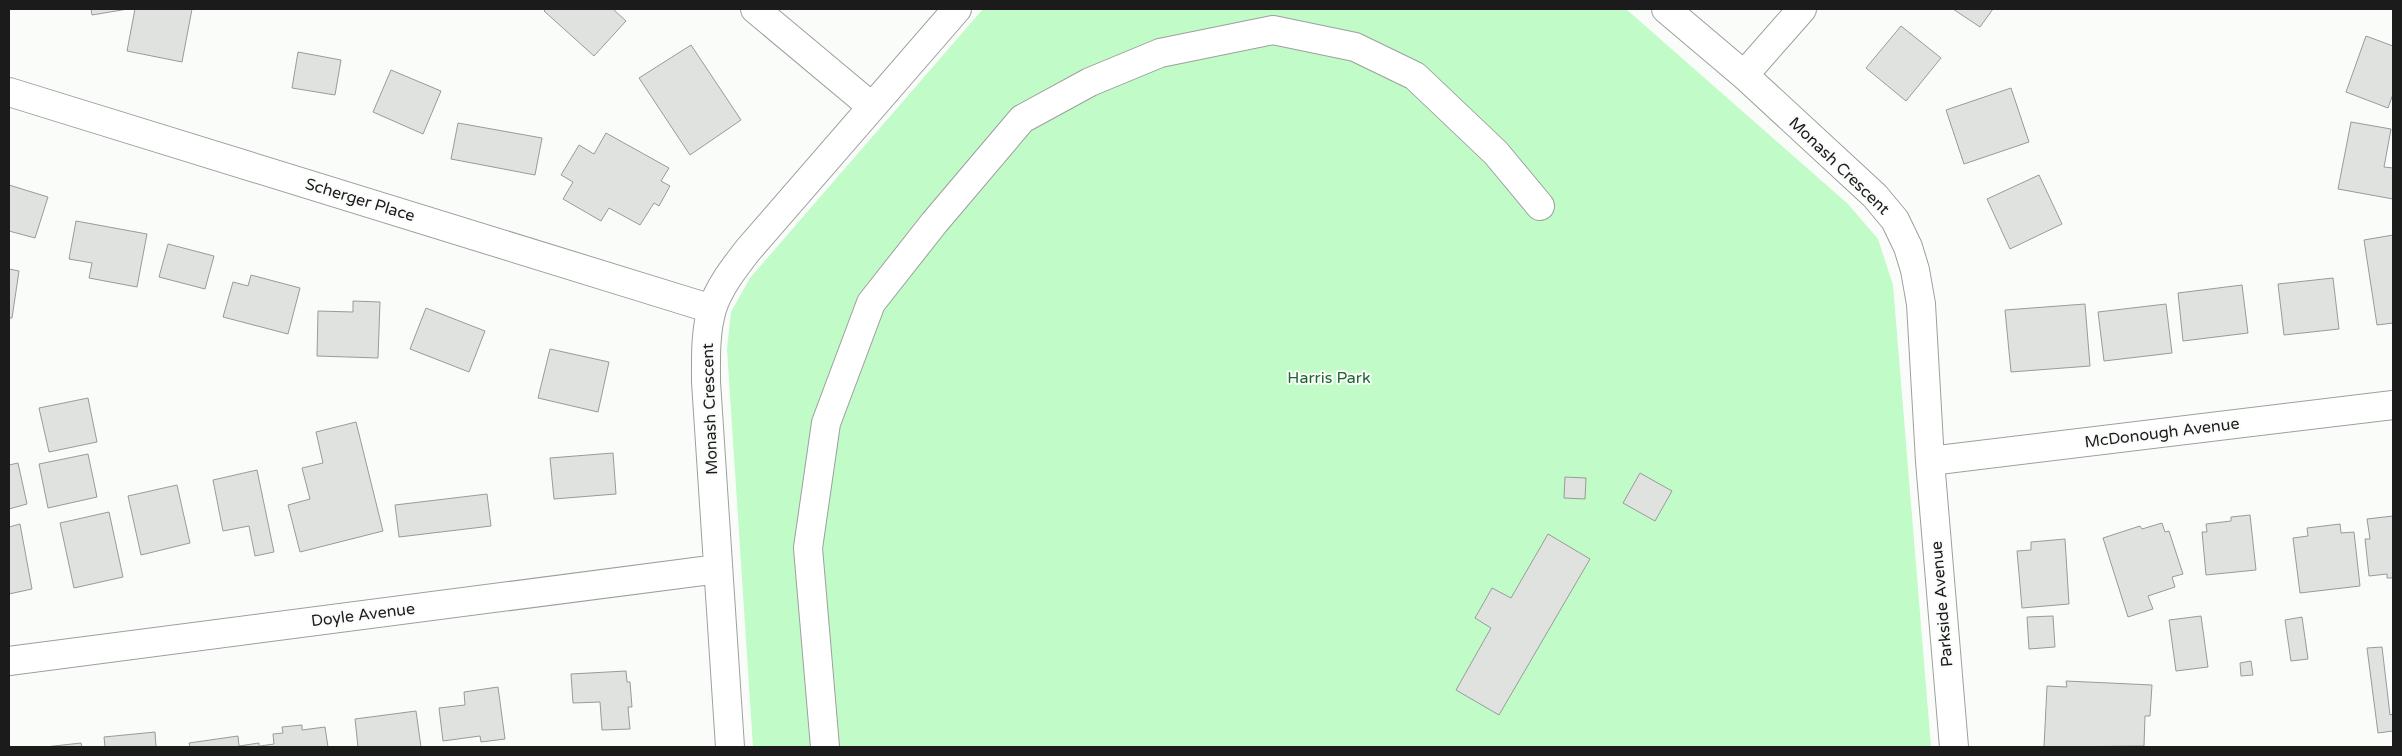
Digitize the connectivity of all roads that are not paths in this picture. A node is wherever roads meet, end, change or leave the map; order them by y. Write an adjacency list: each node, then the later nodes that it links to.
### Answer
1 (755, 9): 7 (street)
2 (957, 9): 7 (street, Monash Crescent)
3 (1666, 9): 5 (street, Monash Crescent)
4 (1802, 9): 5 (street)
5 (1744, 75): 11 (street, Monash Crescent)
6 (9, 92): 9 (street, Scherger Place)
7 (871, 106): 9 (street, Monash Crescent)
8 (1540, 206): 15 (street)
9 (712, 309): 12 (street, Monash Crescent)
10 (2393, 404): 11 (street, McDonough Avenue)
11 (1930, 461): 16 (street, Parkside Avenue)
12 (718, 569): 13 (street, Doyle Avenue); 14 (street, Monash Crescent)
13 (9, 661)
14 (730, 747)
15 (825, 747)
16 (1954, 747)

